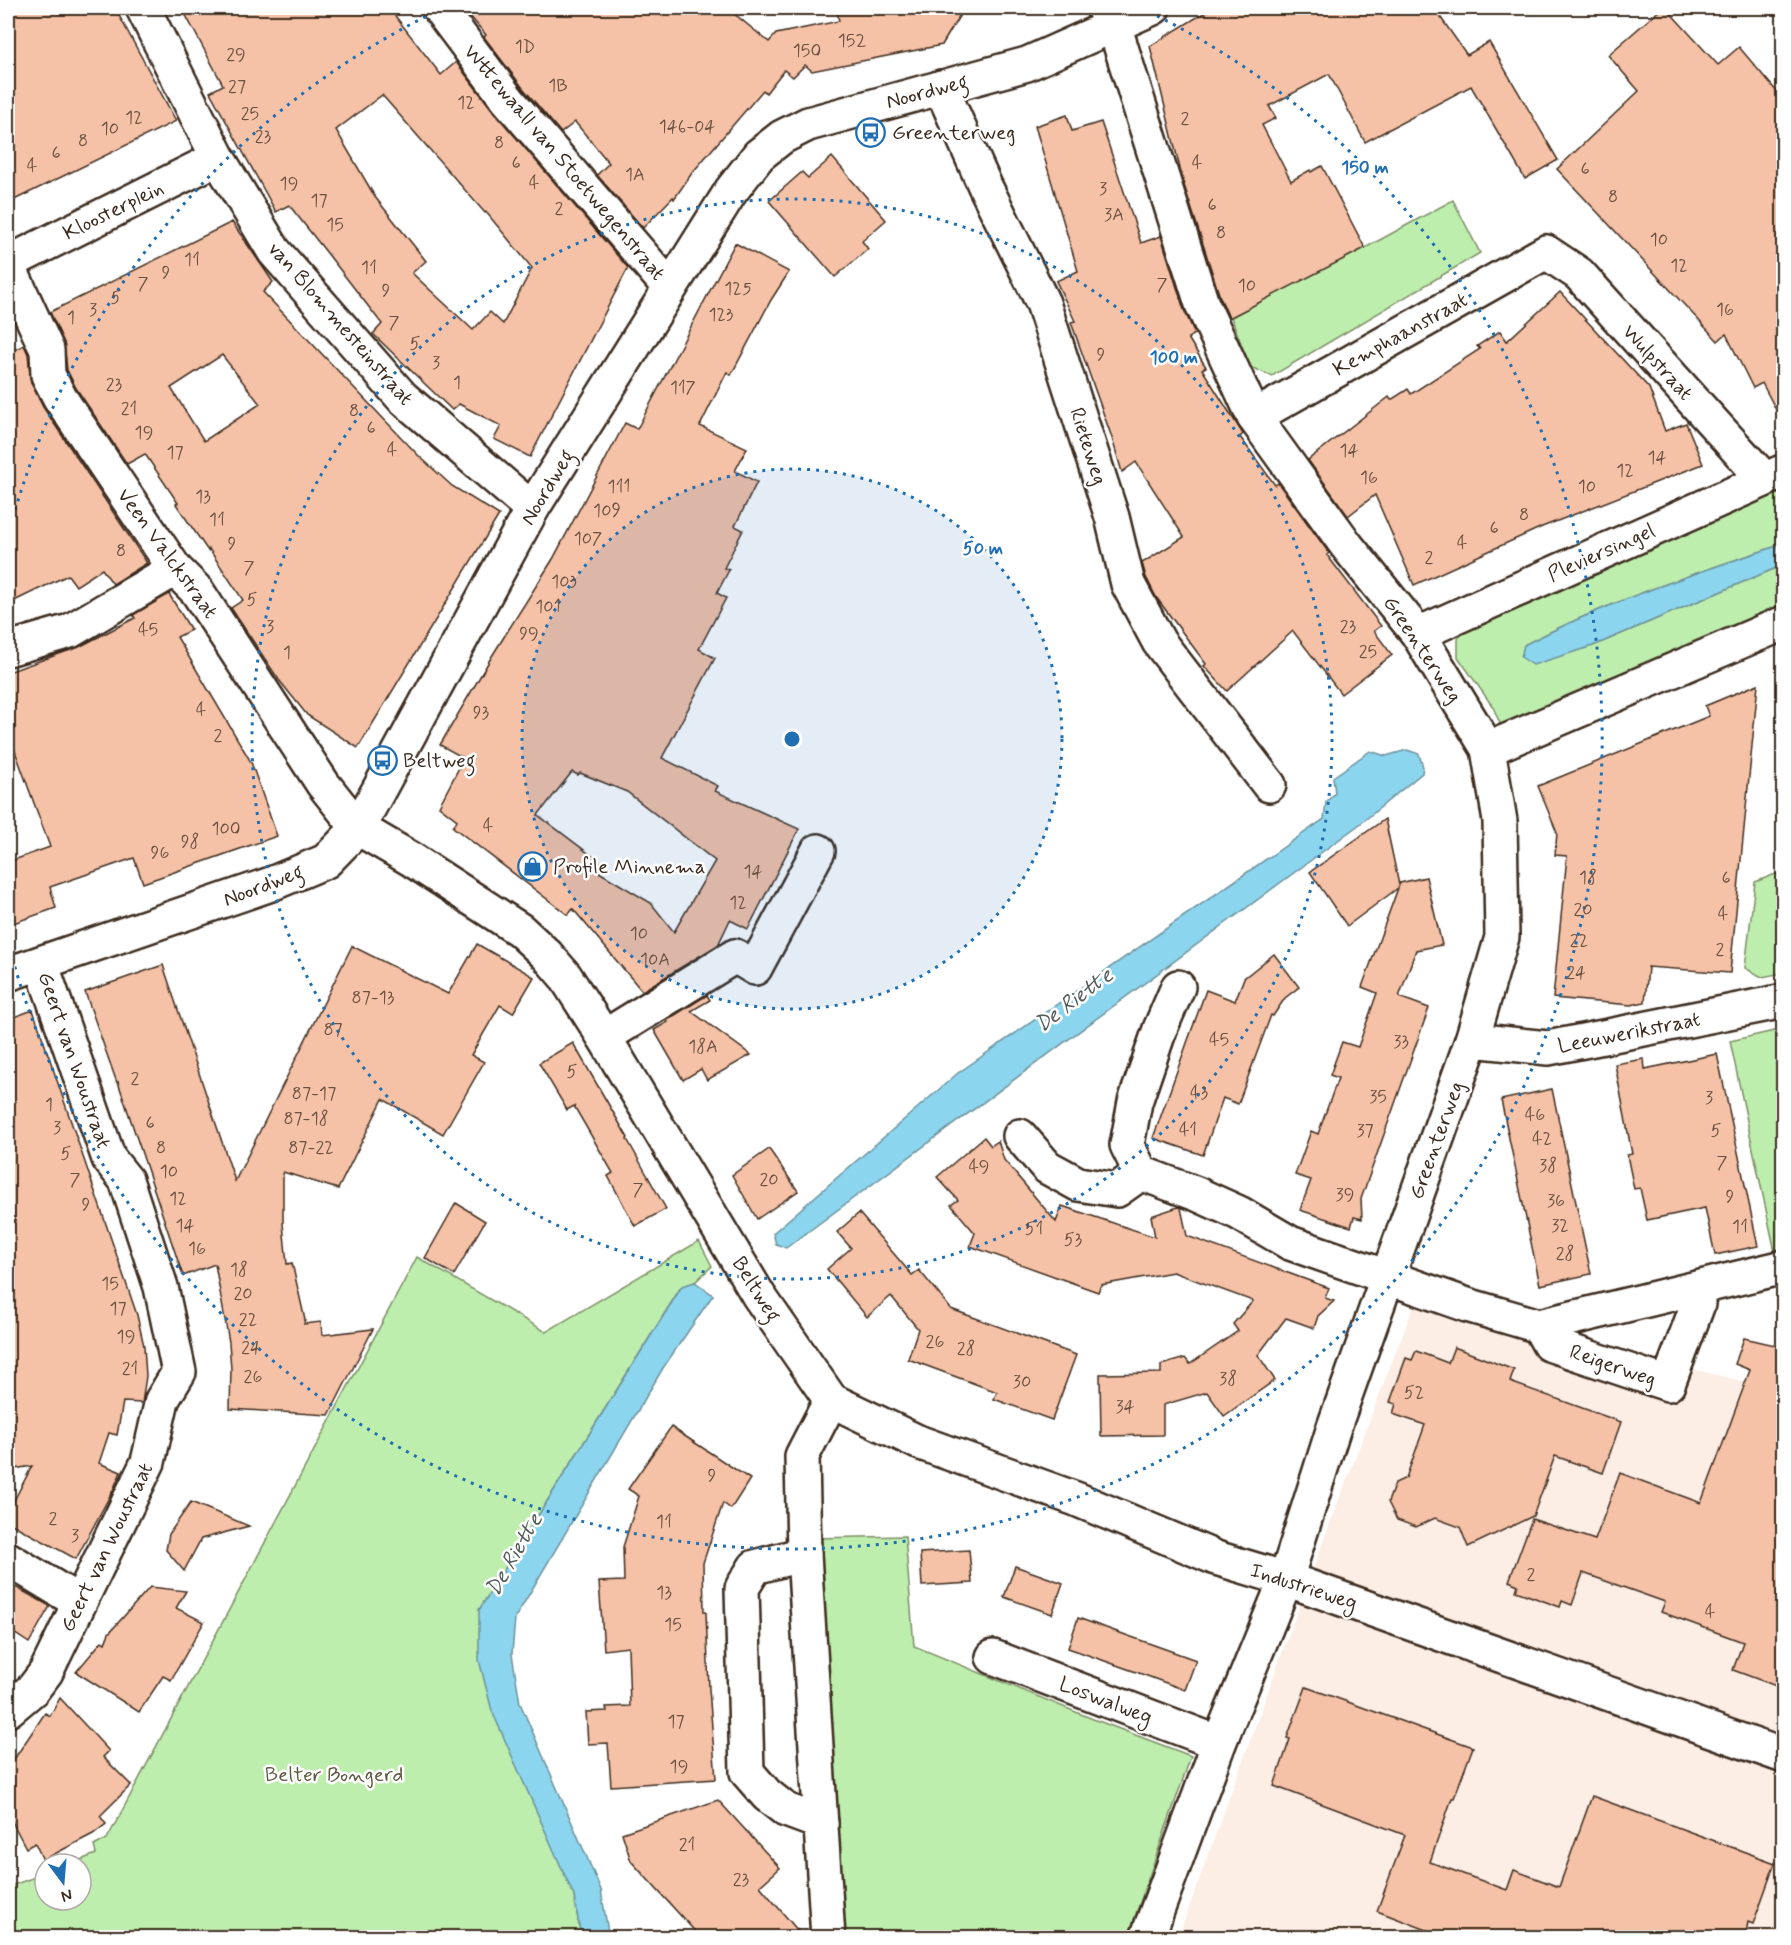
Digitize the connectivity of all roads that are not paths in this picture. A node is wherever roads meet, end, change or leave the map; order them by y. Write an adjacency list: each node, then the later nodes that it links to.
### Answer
1 (143, 8): 6 (street, van Blommesteinstraat)
2 (439, 8): 9 (street, Wttewaall van Stoetwegenstraat)
3 (1153, 8): 4 (street, Noordweg)
4 (1108, 16): 5 (street, Noordweg); 10 (street, Greenterweg)
5 (941, 87): 9 (street, Noordweg); 18 (street, Rieteweg)
6 (218, 158): 8 (street, Kloosterplein); 12 (street, van Blommesteinstraat)
7 (1546, 252): 10 (street, Kemphaanstraat); 11 (street, Wulpstraat)
8 (8, 264): 13 (street, Veen Valckstraat)
9 (670, 288): 12 (street, Noordweg)
10 (1254, 417): 15 (street, Greenterweg)
11 (1774, 475): 15 (street, Pleviersingel)
12 (532, 509): 19 (street, Noordweg)
13 (175, 569): 16 (street); 19 (street, Veen Valckstraat)
14 (1784, 623): 17 (street)
15 (1418, 634): 17 (street, Greenterweg)
16 (8, 650)
17 (1488, 749): 26 (street, Greenterweg)
18 (1269, 785)
19 (358, 828): 21 (street, Noordweg); 25 (street, Beltweg)
20 (818, 851): 25 (street)
21 (41, 963): 22 (street, Noordweg); 37 (street, Geert van Woustraat)
22 (8, 974)
23 (1178, 987): 28 (street)
24 (1784, 1001): 26 (street, Leeuwerikstraat)
25 (604, 1036): 33 (street, Beltweg)
26 (1473, 1040): 30 (street, Greenterweg)
27 (1020, 1136): 28 (street)
28 (1141, 1173): 30 (street)
29 (1784, 1267): 31 (street, Reigerweg)
30 (1387, 1278): 32 (street, Reigerweg); 36 (street, Greenterweg)
31 (1698, 1288): 32 (street, Reigerweg); 32 (street, Reigerweg)
32 (1539, 1326)
33 (831, 1400): 34 (street); 36 (street, Industrieweg)
34 (804, 1554): 42 (street); 42 (street)
35 (8, 1559): 37 (street)
36 (1286, 1578): 40 (street); 41 (street, Industrieweg)
37 (80, 1602): 39 (street, Geert van Woustraat)
38 (993, 1658): 40 (street, Loswalweg)
39 (8, 1710)
40 (1219, 1743): 44 (street)
41 (1784, 1756)
42 (821, 1823): 43 (street)
43 (828, 1938)
44 (1147, 1938)

